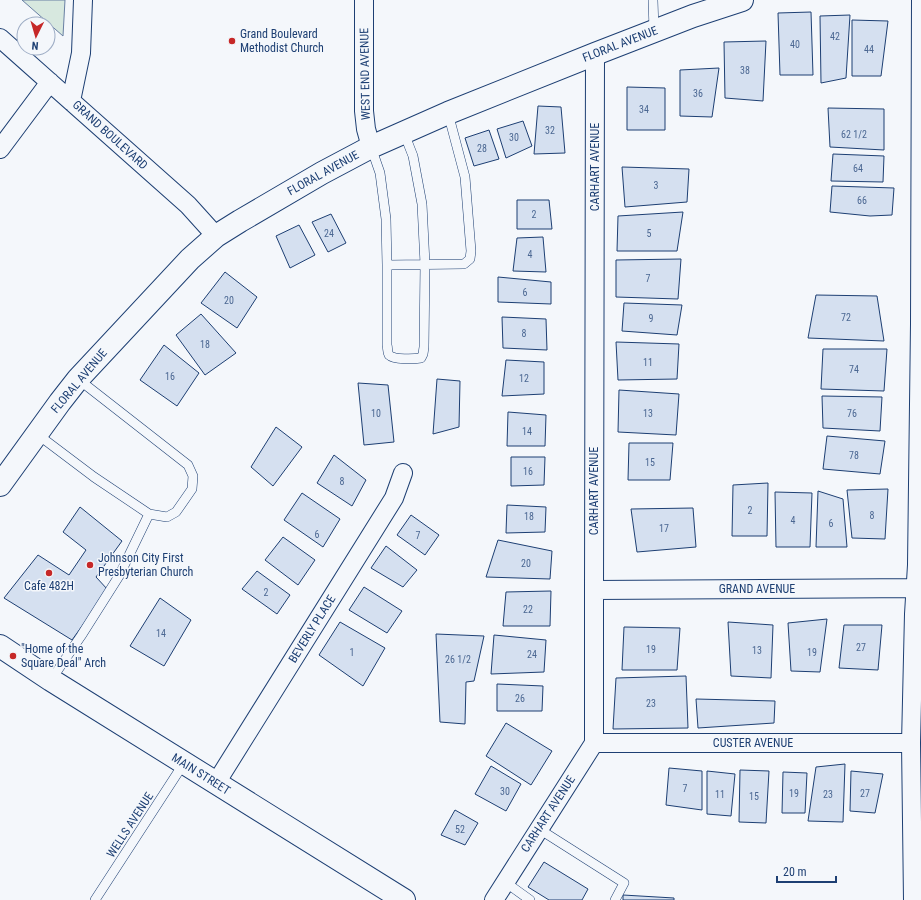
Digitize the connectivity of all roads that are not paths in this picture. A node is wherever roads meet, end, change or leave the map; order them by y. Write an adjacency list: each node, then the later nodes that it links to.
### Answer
1 (83, 0): 10 (street)
2 (364, 0): 13 (street, WEST END AVENUE)
3 (653, 0): 6 (lane)
4 (742, 0): 6 (street, FLORAL AVENUE)
5 (921, 0): 18 (street)
6 (654, 30): 8 (street, FLORAL AVENUE)
7 (0, 38): 9 (street, GRAND BOULEVARD)
8 (596, 54): 11 (street, FLORAL AVENUE); 25 (street, CARHART AVENUE)
9 (50, 82): 10 (street, GRAND BOULEVARD); 14 (street)
10 (72, 101): 15 (street, GRAND BOULEVARD)
11 (448, 113): 12 (street, FLORAL AVENUE); 16 (lane)
12 (404, 132): 13 (street, FLORAL AVENUE); 16 (lane)
13 (372, 146): 15 (street, FLORAL AVENUE); 17 (lane)
14 (0, 149)
15 (216, 236): 19 (street, FLORAL AVENUE)
16 (425, 264): 17 (lane); 17 (lane)
17 (387, 265)
18 (920, 324): 24 (street)
19 (78, 379): 20 (street, FLORAL AVENUE); 23 (lane)
20 (37, 434): 22 (street, FLORAL AVENUE); 23 (lane)
21 (403, 473): 31 (street, BEVERLY PLACE)
22 (0, 485)
23 (149, 514): 27 (lane)
24 (918, 588): 25 (street, GRAND AVENUE); 29 (street)
25 (594, 590): 28 (street, CARHART AVENUE)
26 (0, 646): 27 (street, MAIN STREET)
27 (51, 680): 30 (street, MAIN STREET)
28 (594, 743): 29 (street, CUSTER AVENUE); 32 (street, CARHART AVENUE)
29 (911, 743): 33 (street)
30 (184, 764): 31 (street, MAIN STREET); 35 (lane, WELLS AVENUE)
31 (216, 783): 36 (street, MAIN STREET)
32 (539, 829): 34 (street, CARHART AVENUE); 39 (lane)
33 (917, 881): 40 (street)
34 (505, 882): 37 (street, CARHART AVENUE); 38 (lane)
35 (95, 900)
36 (404, 900)
37 (494, 900)
38 (530, 900)
39 (615, 900)
40 (913, 900)

